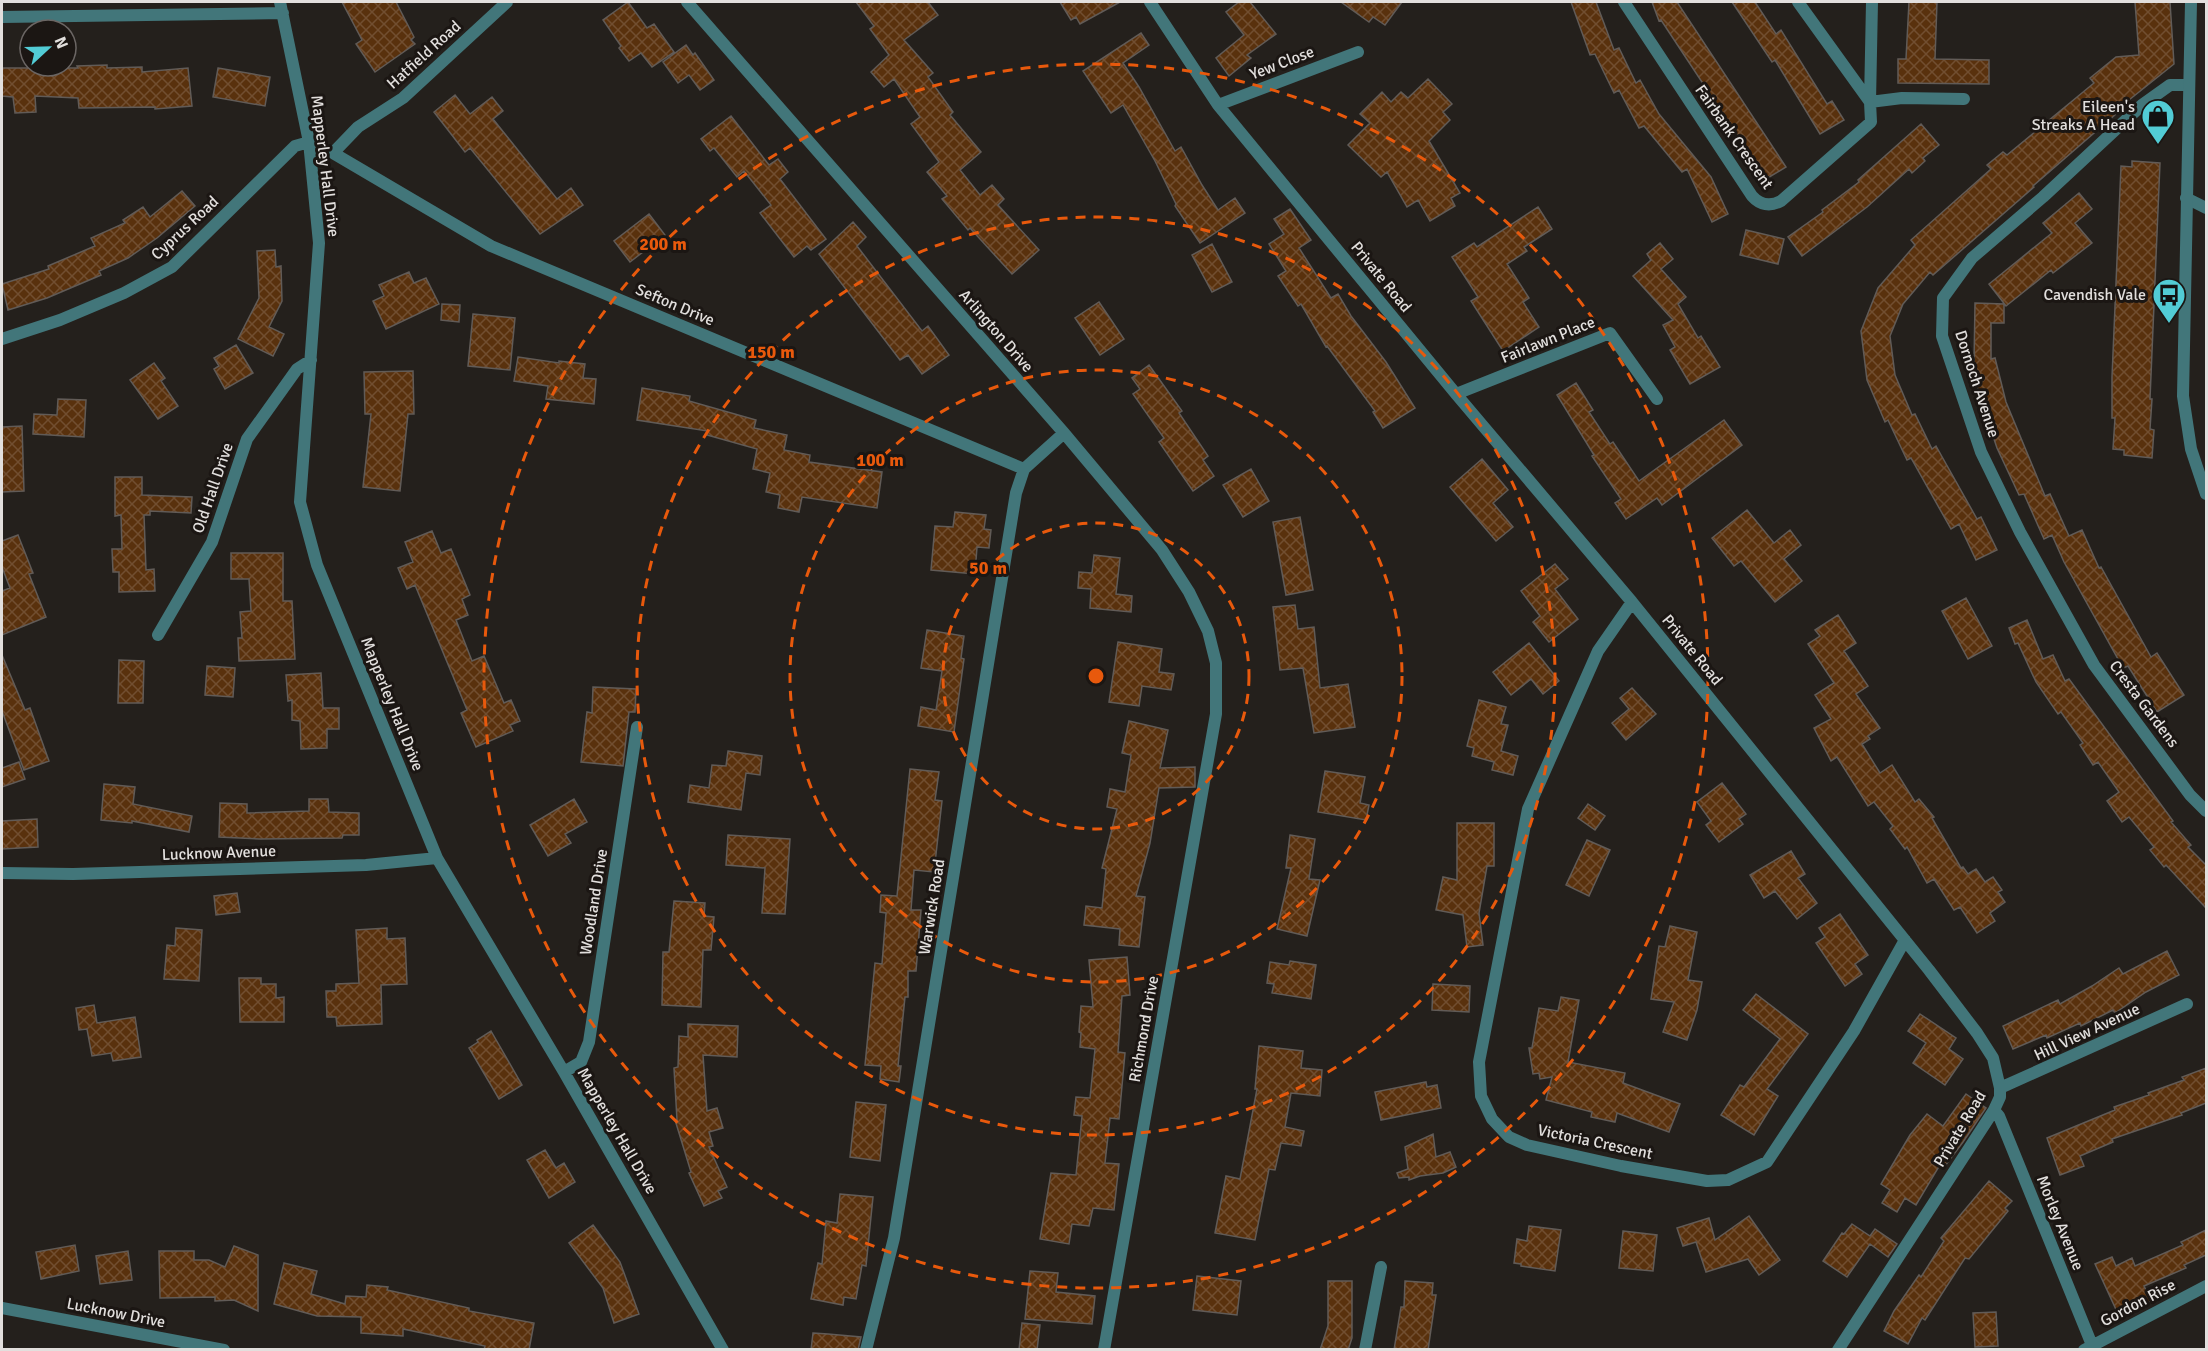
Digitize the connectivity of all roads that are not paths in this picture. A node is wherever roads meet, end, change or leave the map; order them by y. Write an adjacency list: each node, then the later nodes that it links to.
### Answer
1 (507, 2): 16 (street, Hatfield Road)
2 (687, 2): 23 (street, Arlington Drive)
3 (1150, 2): 14 (street, Private Road)
4 (1624, 2): 13 (street, Fairbank Crescent)
5 (1798, 2): 13 (street)
6 (1872, 2): 13 (street)
7 (2191, 2): 11 (street)
8 (282, 7): 9 (street); 15 (street, Mapperley Hall Drive)
9 (2, 17)
10 (1358, 52): 14 (street, Yew Close)
11 (2189, 85): 17 (street); 27 (street, Dornoch Avenue)
12 (1964, 99): 13 (street)
13 (1870, 102)
14 (1218, 105): 21 (street, Private Road)
15 (309, 142): 16 (street, Sefton Drive); 19 (street, Cyprus Road); 20 (street, Mapperley Hall Drive)
16 (333, 153): 24 (street, Sefton Drive)
17 (2186, 198): 18 (street); 25 (street)
18 (2206, 208)
19 (2, 339)
20 (310, 360): 28 (street, Old Hall Drive); 32 (street, Mapperley Hall Drive)
21 (1456, 394): 22 (street, Fairlawn Place); 26 (street, Private Road)
22 (1657, 399)
23 (1064, 433): 24 (street); 29 (street, Arlington Drive)
24 (1024, 469): 45 (street, Warwick Road)
25 (2206, 494)
26 (1632, 602): 34 (street, Private Road); 34 (street, Victoria Crescent)
27 (2063, 611): 31 (street, Cresta Gardens)
28 (158, 634)
29 (1216, 714): 46 (street, Richmond Drive)
30 (637, 727): 36 (street, Woodland Drive)
31 (2206, 811)
32 (437, 858): 33 (street, Lucknow Avenue); 36 (street, Mapperley Hall Drive)
33 (2, 873)
34 (1905, 940): 37 (street, Private Road)
35 (2187, 1004): 37 (street, Hill View Avenue)
36 (564, 1072): 44 (street, Mapperley Hall Drive)
37 (2000, 1089): 38 (street, Private Road)
38 (1994, 1110): 42 (street, Morley Avenue); 48 (street, Private Road)
39 (1381, 1267): 47 (street)
40 (2206, 1286): 42 (street, Gordon Rise)
41 (2, 1308): 43 (street, Lucknow Drive)
42 (2090, 1348)
43 (224, 1350)
44 (723, 1350)
45 (866, 1350)
46 (1104, 1350)
47 (1365, 1350)
48 (1838, 1350)

